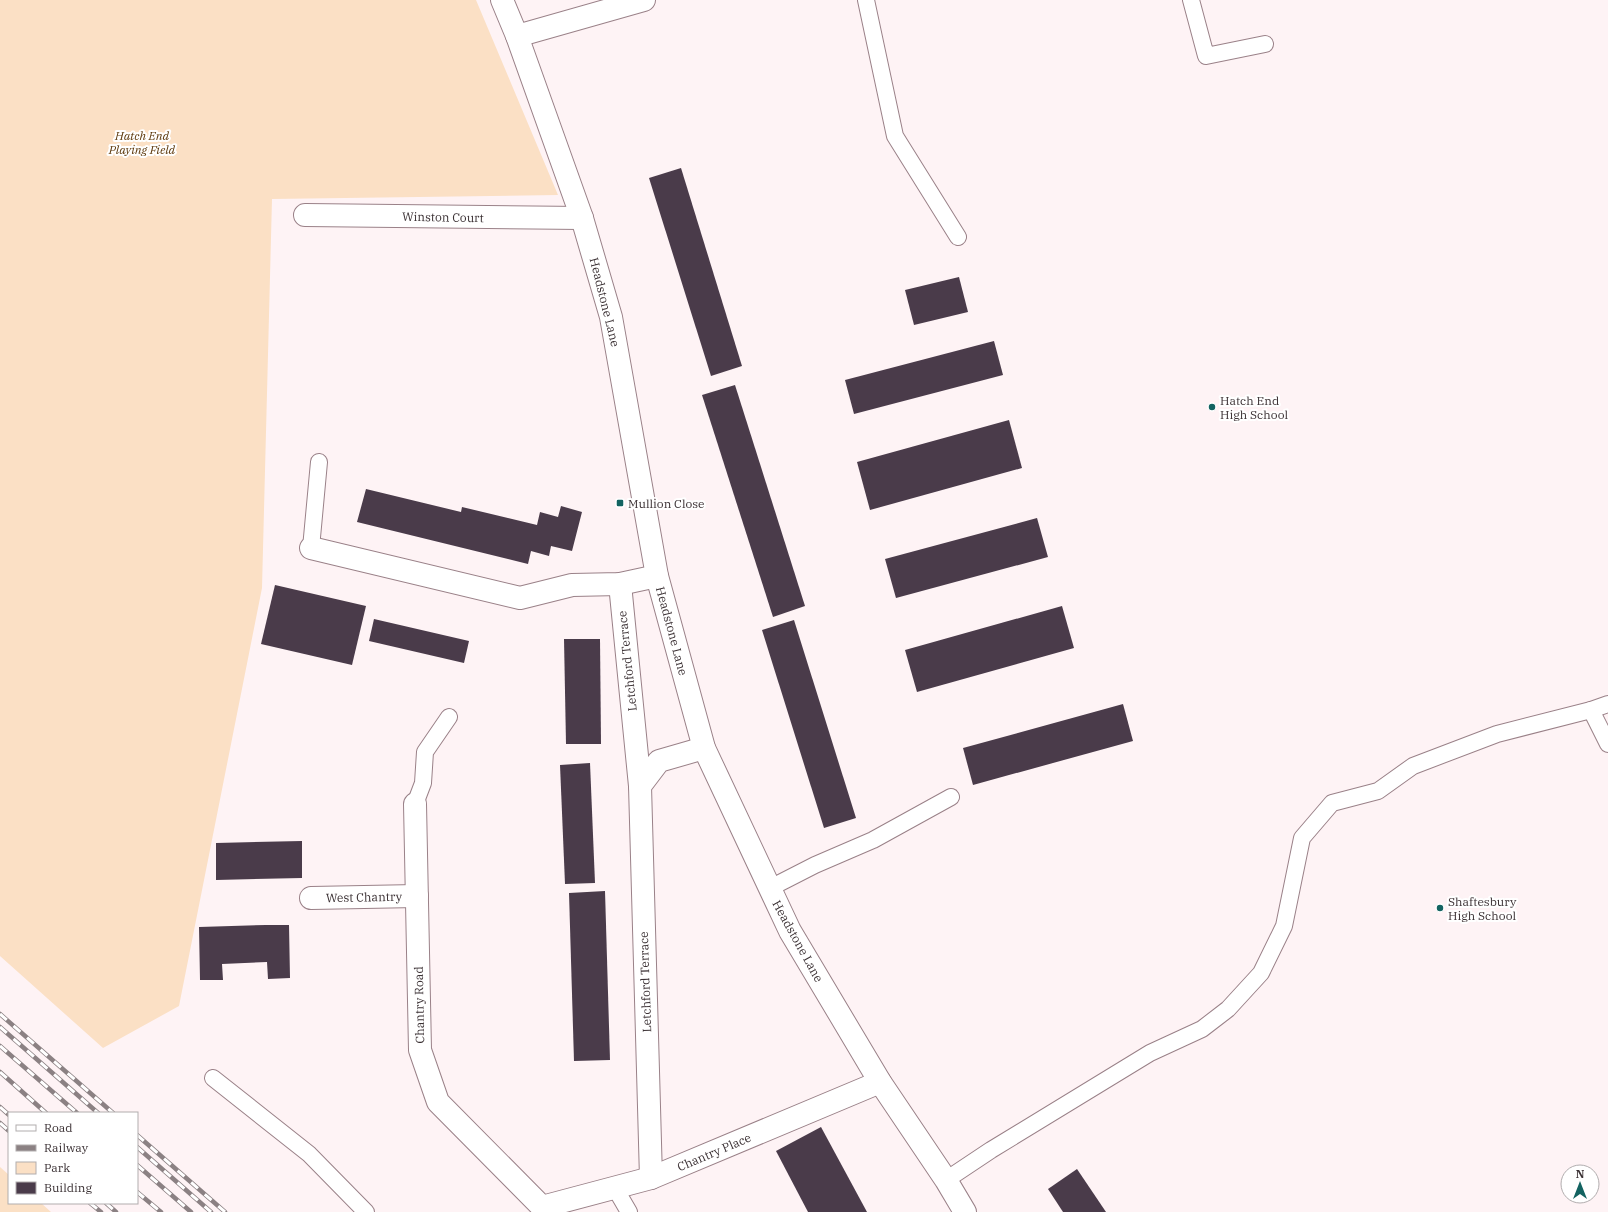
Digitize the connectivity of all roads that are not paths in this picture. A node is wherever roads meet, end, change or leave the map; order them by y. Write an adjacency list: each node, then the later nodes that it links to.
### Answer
1 (502, 0): 5 (street, Headstone Lane)
2 (644, 0): 5 (street)
3 (866, 0): 9 (lane)
4 (1191, 0): 6 (lane)
5 (517, 36): 8 (street, Headstone Lane)
6 (1265, 44)
7 (305, 215): 8 (street, Winston Court)
8 (582, 218): 12 (street, Headstone Lane)
9 (958, 237)
10 (319, 462): 11 (lane)
11 (311, 548): 13 (street)
12 (657, 576): 13 (street); 18 (street, Headstone Lane)
13 (620, 584): 19 (street, Letchford Terrace)
14 (1608, 704): 15 (lane)
15 (1591, 710): 17 (lane); 28 (lane)
16 (449, 717): 21 (lane)
17 (1608, 744)
18 (704, 748): 19 (street); 22 (street, Headstone Lane)
19 (640, 786): 27 (street, Letchford Terrace)
20 (951, 797): 22 (lane)
21 (415, 804): 23 (street, Chantry Road)
22 (770, 888): 26 (street, Headstone Lane)
23 (417, 896): 24 (street, West Chantry); 30 (street, Chantry Road)
24 (311, 898)
25 (213, 1078): 31 (lane)
26 (880, 1082): 27 (street, Chantry Place); 28 (street, Headstone Lane)
27 (651, 1178): 29 (street, Chantry Place)
28 (946, 1180): 33 (street, Headstone Lane)
29 (615, 1188): 30 (street, Chantry Place); 32 (lane)
30 (539, 1209)
31 (366, 1212)
32 (629, 1212)
33 (965, 1212)

